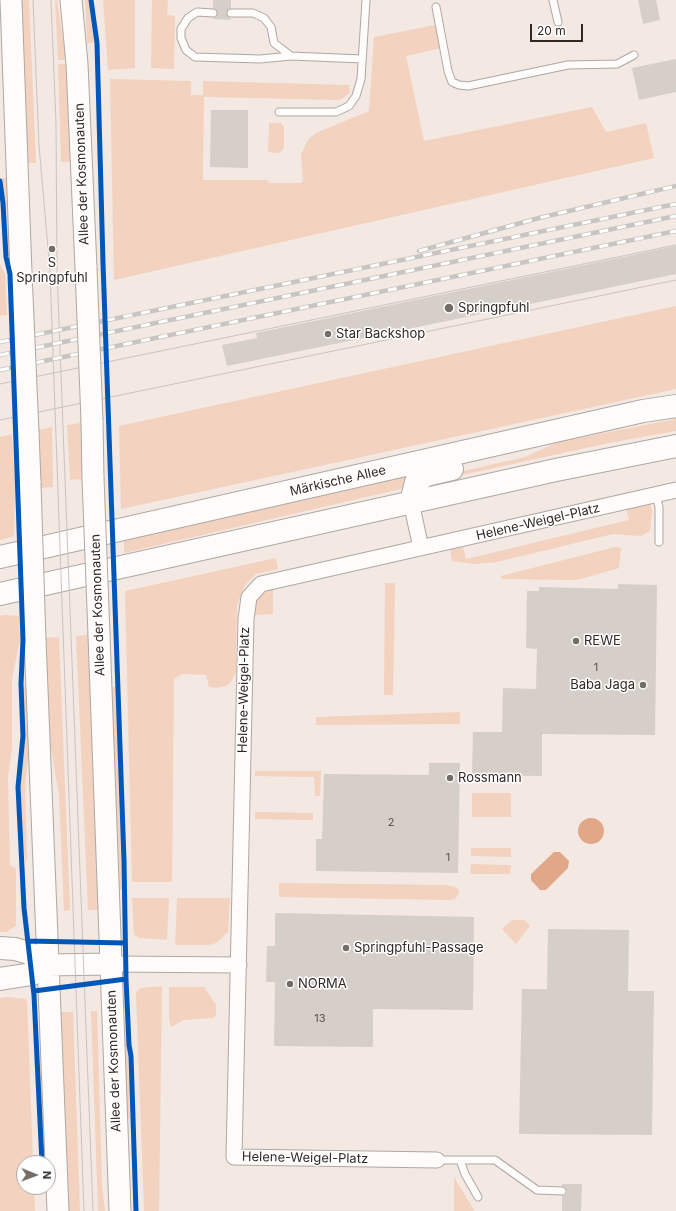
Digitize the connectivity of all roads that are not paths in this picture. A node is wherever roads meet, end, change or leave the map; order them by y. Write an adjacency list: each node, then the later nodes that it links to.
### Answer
1 (11, 0): 24 (main road, bridge)
2 (71, 0): 25 (main road, Allee der Kosmonauten, bridge)
3 (366, 0): 11 (lane)
4 (553, 0): 8 (lane)
5 (436, 7): 9 (lane)
6 (213, 13): 10 (lane)
7 (231, 13): 10 (lane)
8 (558, 22)
9 (634, 55)
10 (291, 56): 11 (lane)
11 (362, 58): 12 (lane)
12 (279, 112)
13 (676, 406): 14 (main road, Märkische Allee)
14 (554, 432): 18 (main road); 21 (main road, Märkische Allee)
15 (676, 446): 18 (main road)
16 (676, 490): 17 (street, Helene-Weigel-Platz)
17 (656, 495): 19 (lane); 20 (street, Helene-Weigel-Platz)
18 (411, 502): 20 (street); 22 (main road)
19 (659, 542)
20 (421, 548): 26 (street, Helene-Weigel-Platz)
21 (0, 557)
22 (0, 594)
23 (0, 948): 24 (main road)
24 (47, 964): 25 (main road); 27 (main road); 32 (main road)
25 (111, 964): 26 (street); 33 (main road, Allee der Kosmonauten)
26 (239, 965): 28 (street, Helene-Weigel-Platz)
27 (0, 979)
28 (437, 1160): 29 (lane, Helene-Weigel-Platz)
29 (460, 1160): 30 (lane, Helene-Weigel-Platz); 31 (lane)
30 (562, 1191)
31 (478, 1197)
32 (58, 1211)
33 (120, 1211)

